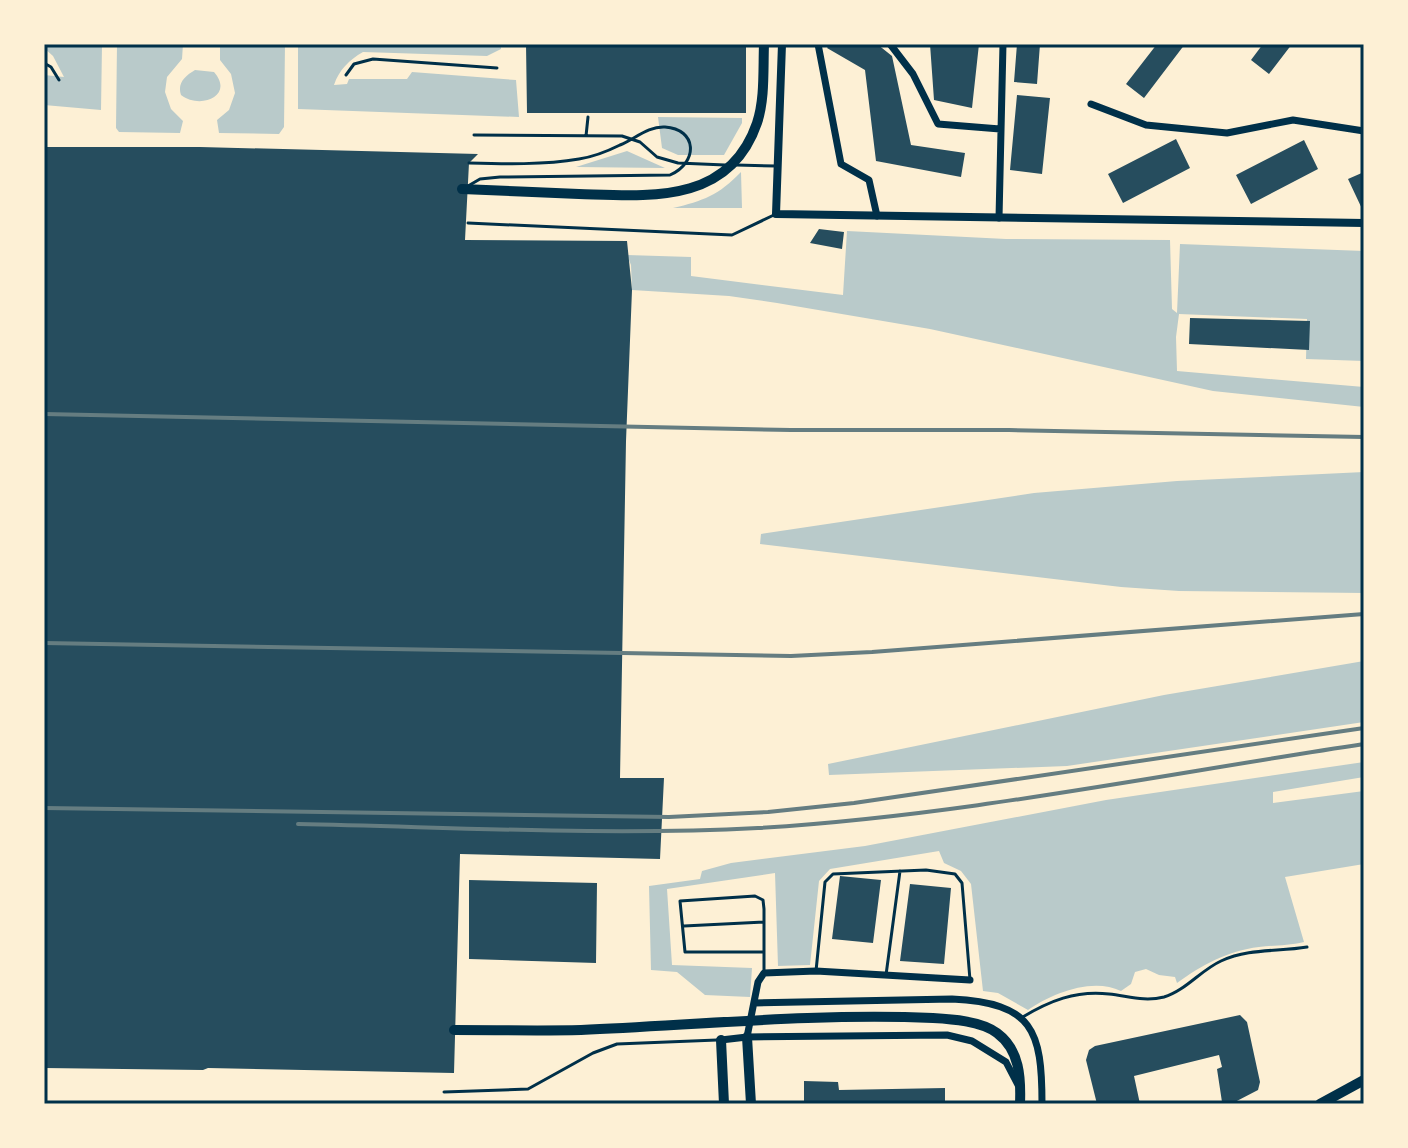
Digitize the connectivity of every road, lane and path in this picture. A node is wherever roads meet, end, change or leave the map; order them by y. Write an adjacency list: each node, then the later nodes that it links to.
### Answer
1 (764, 44): 18 (main road)
2 (782, 44): 17 (street)
3 (818, 44): 20 (street)
4 (890, 44): 12 (street)
5 (1003, 44): 12 (street)
6 (44, 63): 9 (lane)
7 (497, 68): 8 (lane)
8 (346, 75)
9 (59, 80)
10 (1091, 104): 13 (street)
11 (588, 117): 15 (lane)
12 (1000, 129): 21 (street)
13 (1364, 131)
14 (474, 135): 15 (lane)
15 (586, 136): 17 (lane)
16 (469, 163): 18 (lane)
17 (776, 166): 19 (street)
18 (462, 189)
19 (776, 214): 20 (street); 22 (lane)
20 (877, 216): 21 (street)
21 (999, 218): 23 (street)
22 (468, 223)
23 (1364, 223)
24 (900, 871): 29 (lane); 31 (lane); 32 (lane)
25 (764, 922): 26 (lane); 26 (lane); 28 (lane)
26 (682, 926): 28 (lane)
27 (1307, 947): 34 (lane)
28 (764, 952): 30 (lane)
29 (816, 971): 30 (street); 31 (street)
30 (764, 973): 33 (street)
31 (886, 975): 32 (street)
32 (970, 980)
33 (755, 1003): 34 (street); 36 (street)
34 (1021, 1018): 44 (street)
35 (454, 1030): 39 (main road)
36 (747, 1037): 37 (street); 39 (street); 42 (main road)
37 (721, 1040): 40 (lane); 41 (main road)
38 (1364, 1080): 45 (main road)
39 (1021, 1091): 43 (main road)
40 (444, 1092)
41 (724, 1104)
42 (751, 1104)
43 (1020, 1104)
44 (1042, 1104)
45 (1320, 1104)

